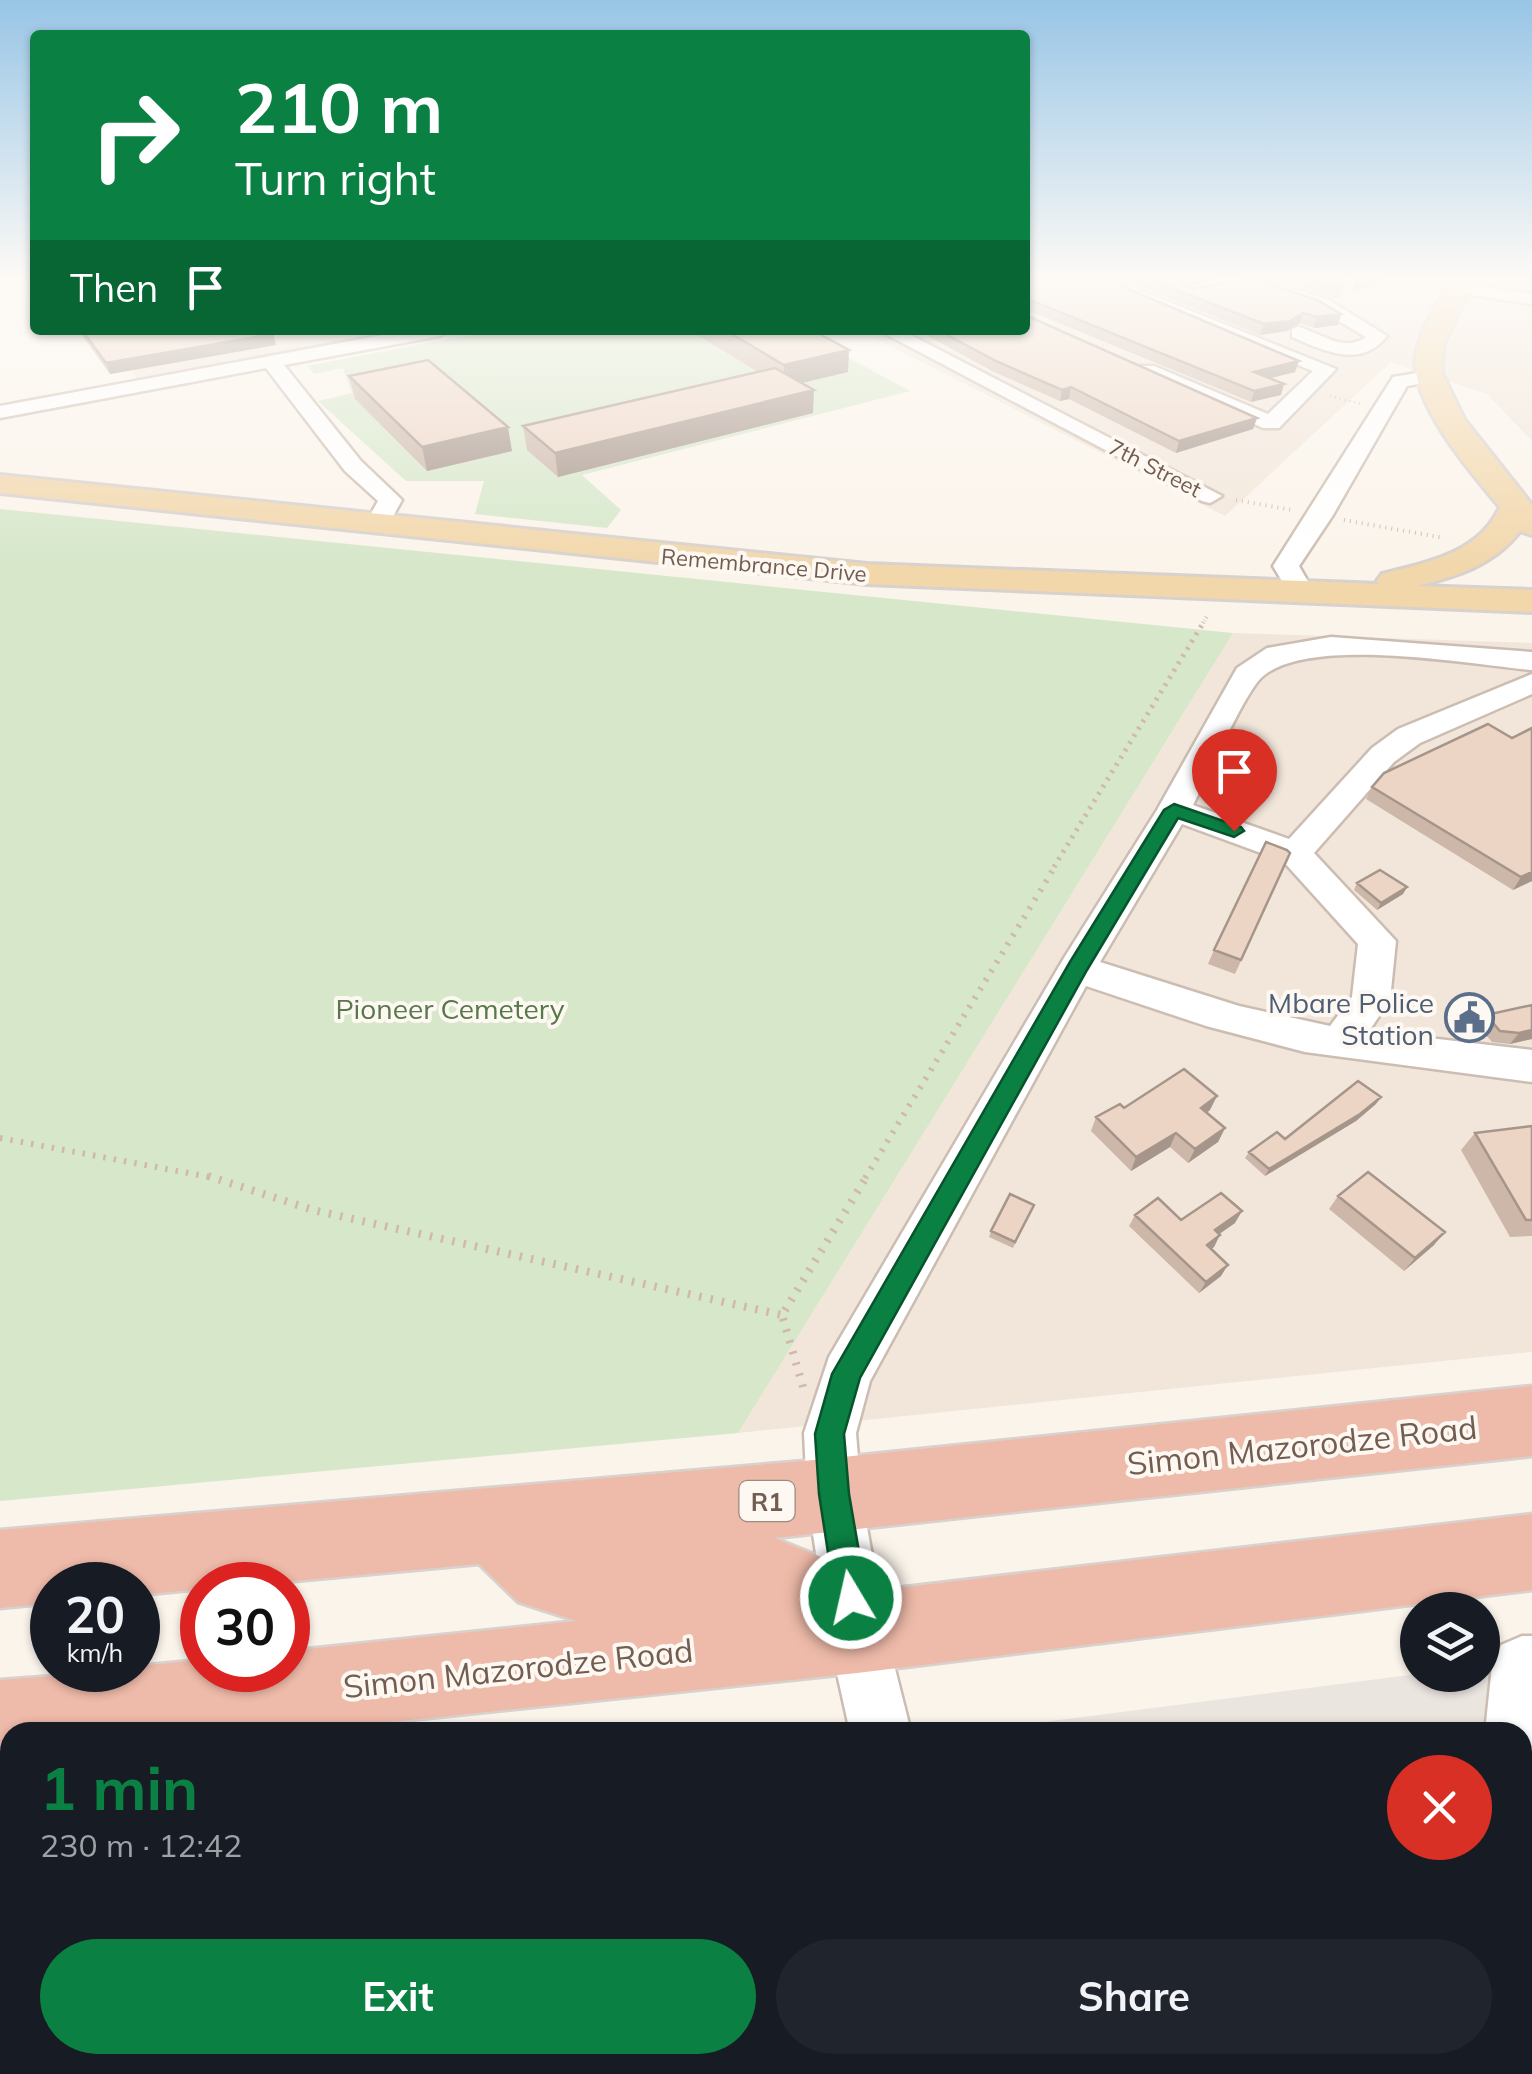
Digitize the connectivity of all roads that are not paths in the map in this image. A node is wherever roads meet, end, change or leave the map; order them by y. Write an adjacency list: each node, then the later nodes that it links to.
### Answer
1 (198, 375): 7 (street)
2 (282, 375): 11 (street)
3 (974, 375): 9 (street, 7th Street)
4 (1159, 375): 5 (street)
5 (1319, 375)
6 (1443, 375): 10 (main road); 12 (street)
7 (0, 412)
8 (0, 484): 11 (main road, Remembrance Drive)
9 (1210, 496)
10 (1527, 508): 13 (main road)
11 (377, 524): 12 (main road, Remembrance Drive)
12 (1301, 592): 13 (main road, Remembrance Drive)
13 (1344, 593): 14 (main road, Remembrance Drive)
14 (1532, 602)
15 (1532, 661): 17 (street)
16 (1532, 683): 18 (street)
17 (1174, 810): 18 (street); 19 (street)
18 (1295, 852): 20 (street)
19 (1078, 968): 20 (street); 23 (street)
20 (1339, 1043): 21 (street)
21 (1532, 1066)
22 (1532, 1420): 23 (highway, Simon Mazorodze Road / R1)
23 (834, 1494): 24 (highway, Simon Mazorodze Road / R1); 27 (street)
24 (495, 1525): 26 (highway, Simon Mazorodze Road / R1); 27 (highway)
25 (1532, 1552): 27 (highway, Simon Mazorodze Road)
26 (0, 1570)
27 (856, 1634): 29 (highway, Simon Mazorodze Road); 30 (street)
28 (1532, 1666): 31 (street)
29 (0, 1722)
30 (878, 1722)
31 (1517, 1722)

